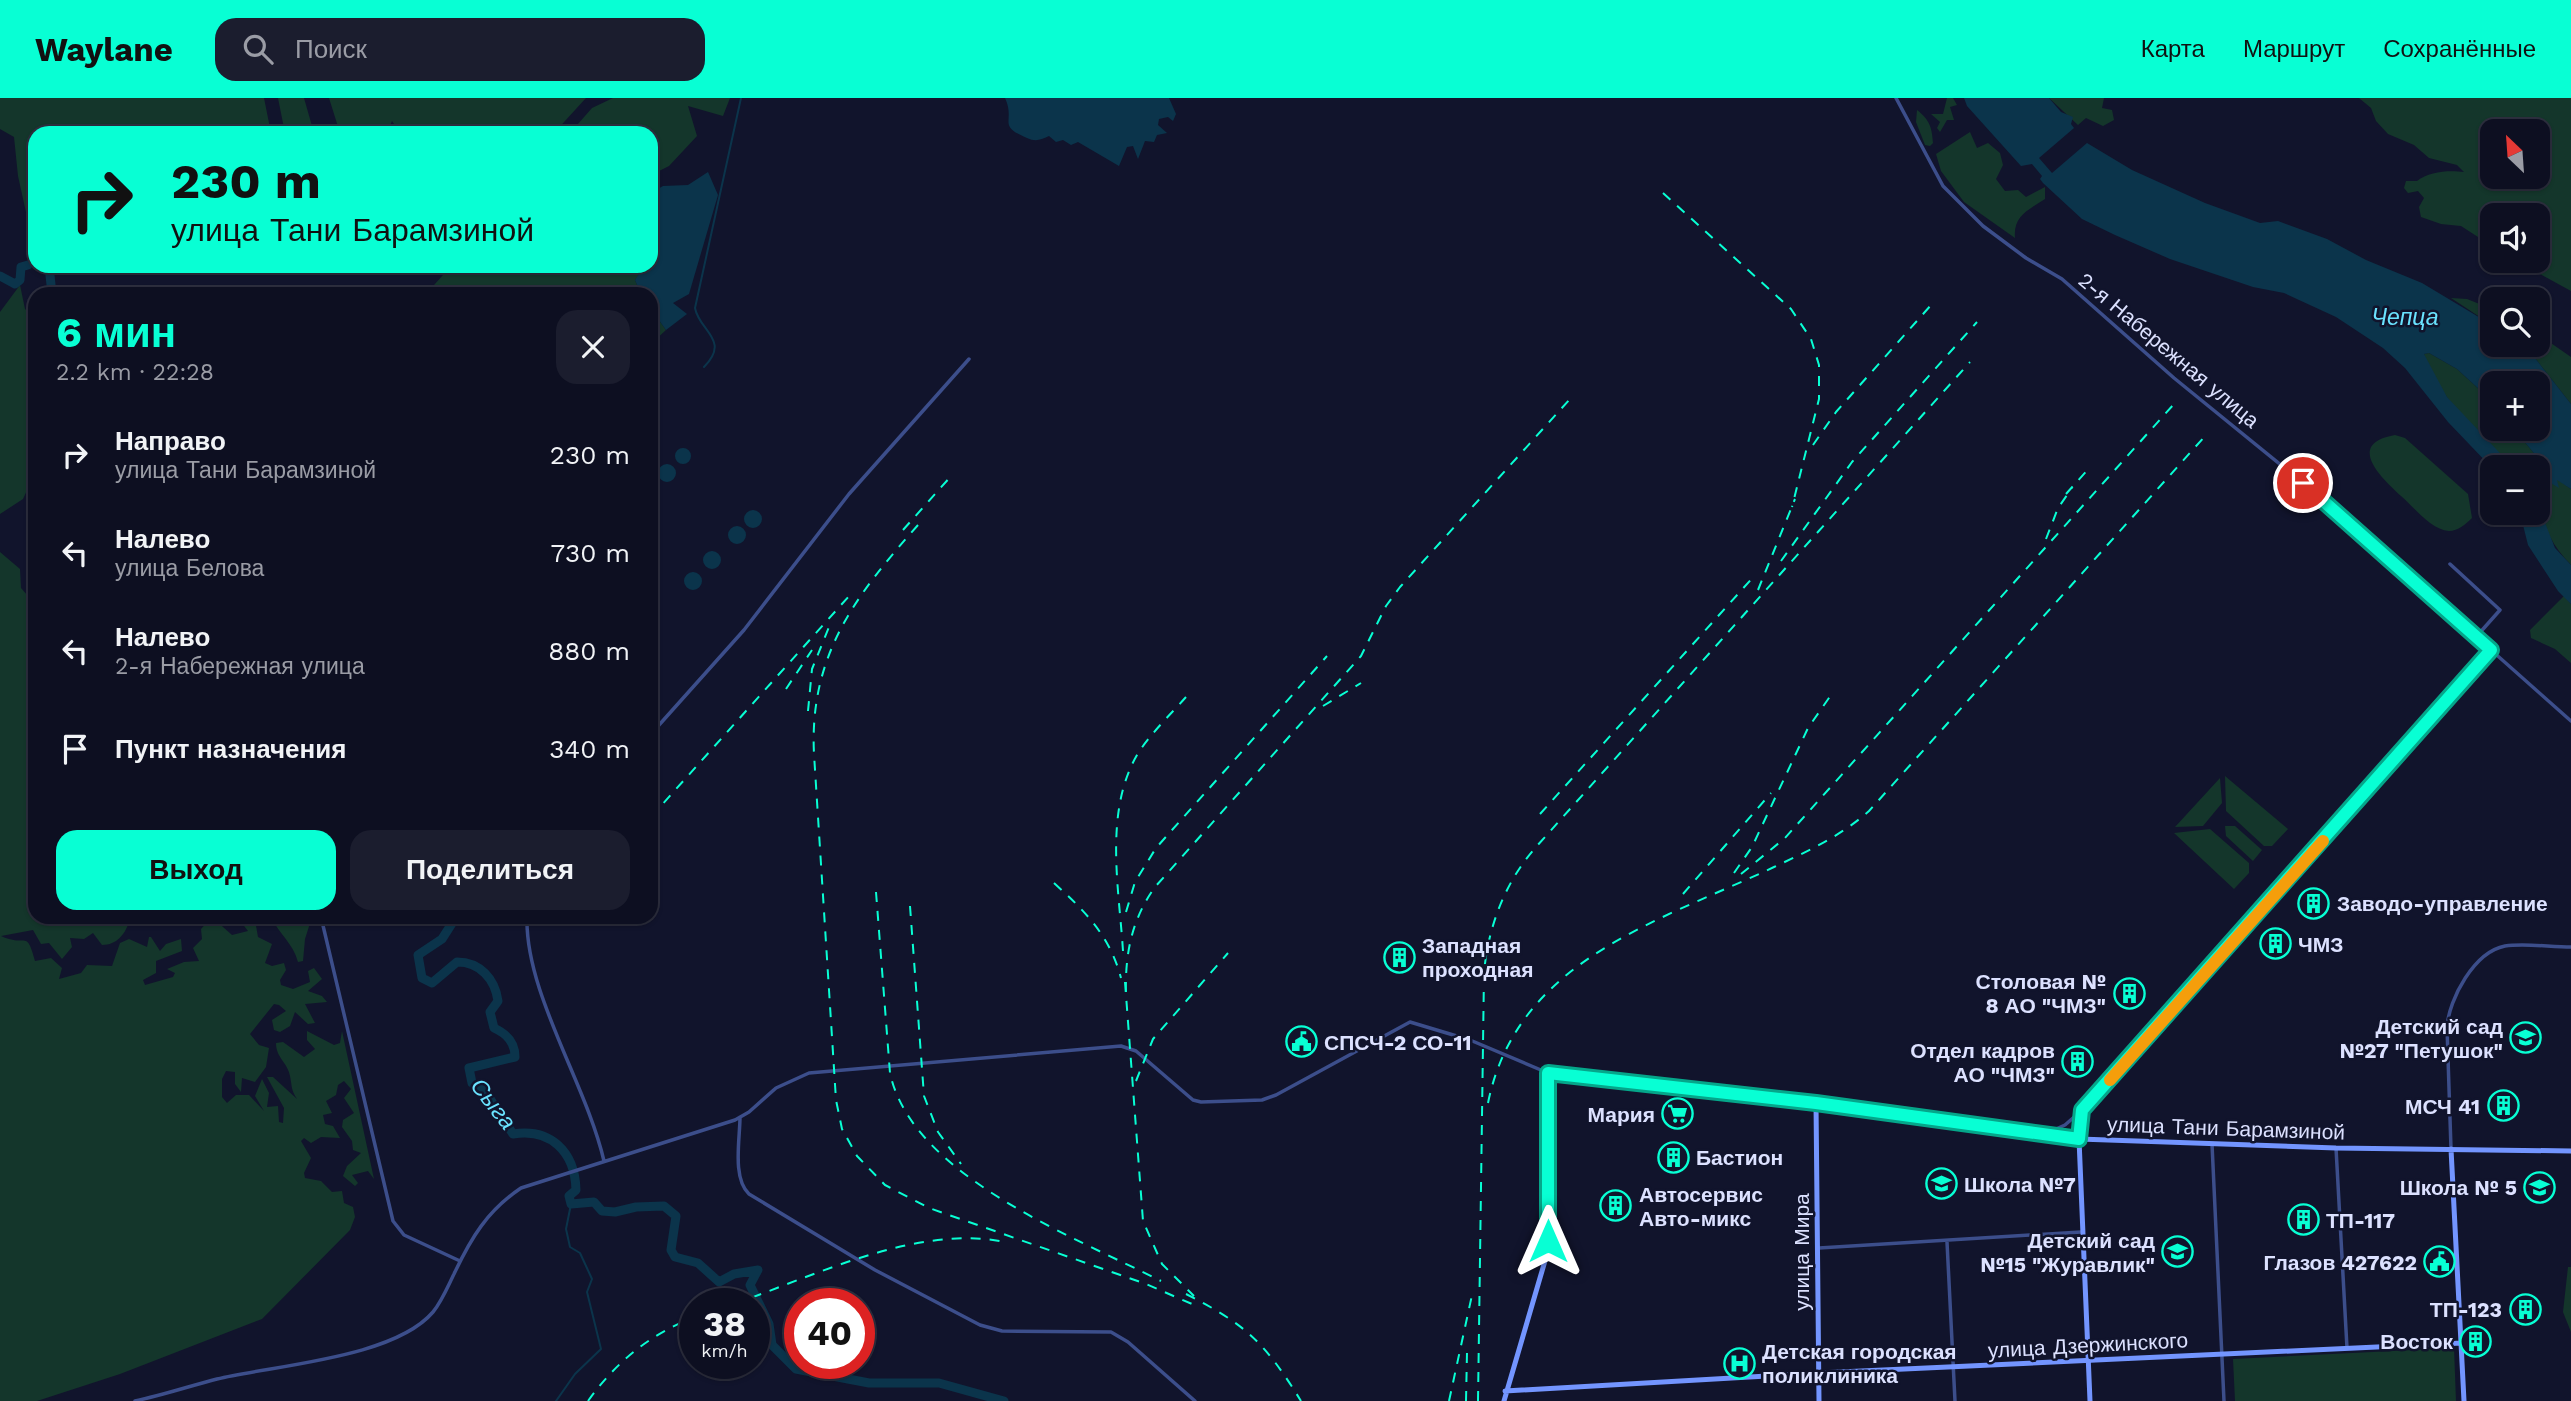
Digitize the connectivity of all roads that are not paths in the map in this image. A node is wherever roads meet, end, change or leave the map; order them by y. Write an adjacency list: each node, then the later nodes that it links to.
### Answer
1 (1896, 98): 4 (street, 2-я Набережная улица)
2 (969, 359): 7 (street)
3 (2450, 564): 4 (street)
4 (2476, 637): 5 (street, 2-я Набережная улица)
5 (2491, 650): 6 (street, 2-я Набережная улица); 13 (street)
6 (2571, 721)
7 (658, 726)
8 (323, 924): 25 (street)
9 (527, 924): 21 (street)
10 (2571, 947): 19 (street)
11 (1548, 1073): 12 (street, улица Тани Барамзиной); 14 (street); 32 (street)
12 (1816, 1103): 15 (street, улица Тани Барамзиной); 24 (street, улица Мира)
13 (2082, 1110): 15 (street); 16 (street)
14 (740, 1117): 21 (street); 34 (street)
15 (2039, 1135): 16 (street, улица Тани Барамзиной)
16 (2079, 1139): 17 (street, улица Тани Барамзиной); 22 (street)
17 (2212, 1144): 18 (street, улица Тани Барамзиной); 28 (street)
18 (2336, 1148): 19 (street, улица Тани Барамзиной); 27 (street)
19 (2451, 1149): 20 (street, улица Тани Барамзиной); 26 (street)
20 (2571, 1151)
21 (604, 1161): 25 (street)
22 (2081, 1232): 23 (street); 29 (street)
23 (1947, 1241): 24 (street); 30 (street)
24 (1816, 1248): 31 (street, улица Мира)
25 (460, 1261): 33 (street)
26 (2462, 1343): 27 (street, улица Дзержинского); 40 (street)
27 (2347, 1348): 28 (street, улица Дзержинского)
28 (2222, 1353): 29 (street, улица Дзержинского); 39 (street)
29 (2087, 1360): 30 (street, улица Дзержинского); 38 (street)
30 (1953, 1367): 31 (street, улица Дзержинского); 37 (street)
31 (1818, 1373): 32 (street, улица Дзержинского); 36 (street, улица Мира)
32 (1505, 1391): 35 (street)
33 (135, 1401)
34 (1195, 1401)
35 (1504, 1401)
36 (1819, 1401)
37 (1955, 1401)
38 (2090, 1401)
39 (2224, 1401)
40 (2464, 1401)

